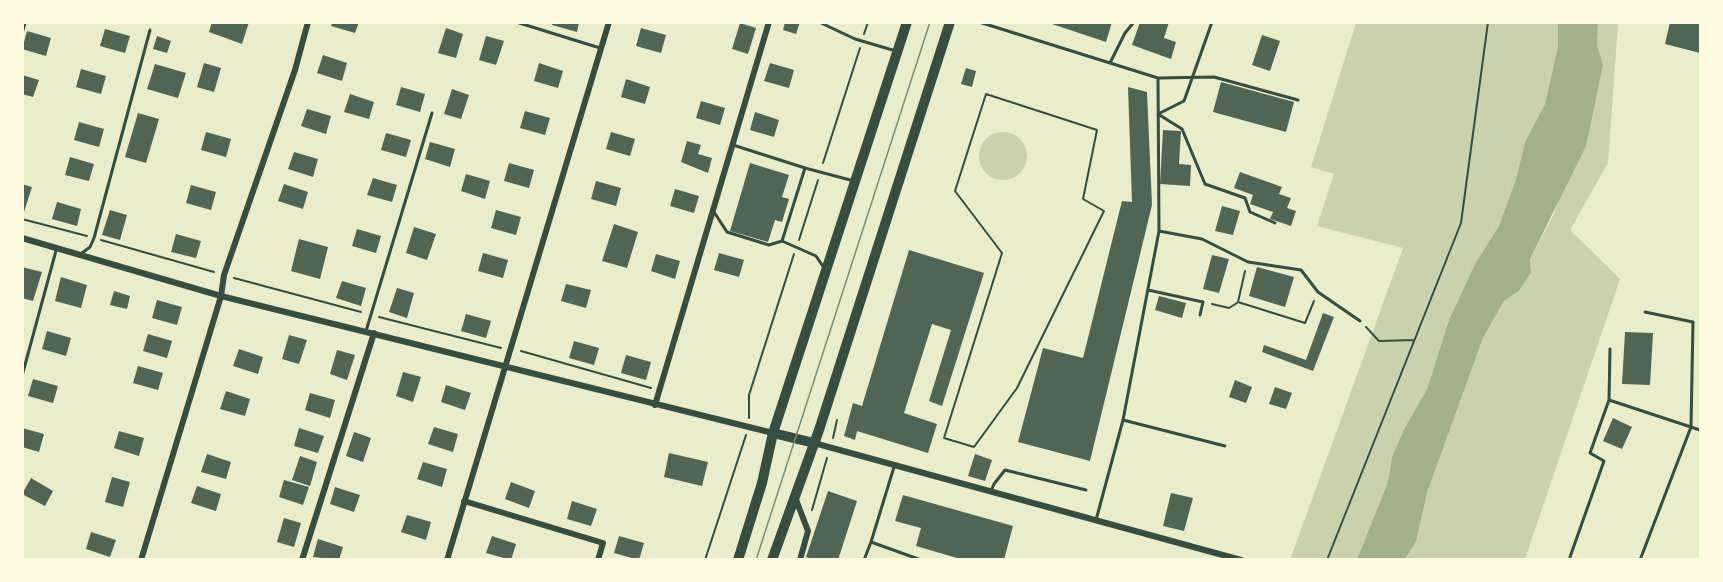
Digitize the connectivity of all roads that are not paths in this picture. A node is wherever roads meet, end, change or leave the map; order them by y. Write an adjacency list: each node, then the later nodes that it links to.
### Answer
1 (308, 22): 32 (street)
2 (516, 22): 12 (lane)
3 (609, 22): 12 (street)
4 (769, 22): 20 (street)
5 (819, 22): 13 (lane)
6 (907, 22): 13 (main road)
7 (950, 22): 47 (main road)
8 (979, 22): 14 (lane)
9 (1134, 22): 14 (lane)
10 (1212, 22): 15 (lane)
11 (150, 30): 29 (lane)
12 (602, 48): 39 (street)
13 (898, 52): 22 (main road)
14 (1110, 63): 16 (lane)
15 (1192, 77): 16 (lane); 17 (lane); 19 (lane)
16 (1158, 78): 19 (lane)
17 (1298, 100)
18 (432, 113): 36 (lane)
19 (1158, 114): 24 (lane); 25 (lane)
20 (733, 145): 21 (lane); 23 (street)
21 (805, 168): 22 (lane); 27 (lane)
22 (855, 181): 30 (main road)
23 (713, 210): 27 (lane); 42 (street)
24 (1275, 223)
25 (1159, 231): 31 (lane); 35 (lane)
26 (22, 238): 28 (street)
27 (782, 241): 30 (lane)
28 (57, 247): 29 (street); 40 (lane)
29 (82, 253): 32 (street)
30 (826, 271): 46 (main road)
31 (1148, 290): 34 (lane); 43 (lane)
32 (222, 296): 36 (street); 58 (street)
33 (1645, 312): 44 (lane)
34 (1200, 315)
35 (1360, 321)
36 (366, 331): 37 (street)
37 (374, 333): 39 (street); 59 (street)
38 (1610, 349): 41 (lane)
39 (504, 366): 42 (street); 53 (street)
40 (22, 376)
41 (1609, 400): 44 (lane); 57 (lane)
42 (656, 405): 46 (street)
43 (1124, 420): 48 (lane); 54 (lane)
44 (1691, 427): 45 (lane); 68 (lane)
45 (1701, 430)
46 (773, 433): 47 (main road); 56 (main road)
47 (814, 443): 49 (street); 52 (main road)
48 (1226, 446)
49 (895, 465): 51 (street); 55 (lane)
50 (1086, 490): 51 (lane)
51 (992, 491): 54 (street)
52 (794, 493): 63 (main road); 64 (street)
53 (464, 501): 60 (street); 61 (street)
54 (1096, 520): 67 (street)
55 (871, 542): 65 (lane); 66 (lane)
56 (739, 554): 62 (street)
57 (1570, 556)
58 (141, 560)
59 (302, 560)
60 (447, 560)
61 (598, 560)
62 (732, 560)
63 (772, 560)
64 (800, 560)
65 (864, 560)
66 (921, 560)
67 (1241, 560)
68 (1640, 560)

